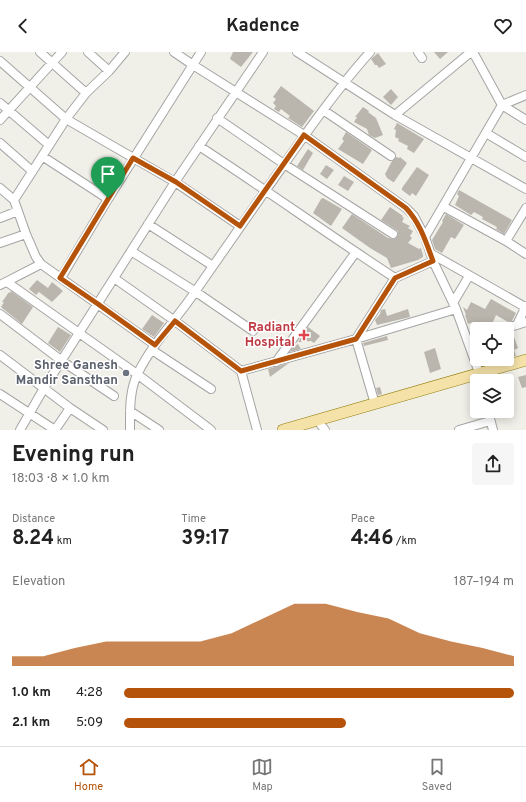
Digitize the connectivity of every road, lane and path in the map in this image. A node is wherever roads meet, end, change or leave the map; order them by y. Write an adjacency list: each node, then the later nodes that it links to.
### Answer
1 (40, 52): 12 (street)
2 (62, 52): 12 (street)
3 (88, 52): 14 (street)
4 (125, 52): 14 (street)
5 (174, 52): 13 (street)
6 (201, 52): 13 (street)
7 (263, 52): 17 (street)
8 (299, 52): 15 (street)
9 (370, 52): 15 (street)
10 (472, 52): 21 (street); 24 (street)
11 (0, 61): 16 (street)
12 (53, 63): 16 (street); 18 (street)
13 (193, 66): 17 (street); 37 (street)
14 (109, 71): 18 (street)
15 (344, 82): 23 (street); 24 (street)
16 (29, 87): 22 (street); 26 (street)
17 (235, 91): 25 (street); 30 (street)
18 (86, 92): 26 (street)
19 (526, 95): 21 (street)
20 (0, 103): 22 (street)
21 (502, 105): 28 (street); 29 (street)
22 (8, 110): 27 (street); 32 (street)
23 (323, 110): 30 (street); 35 (street)
24 (395, 115): 38 (street)
25 (218, 118): 33 (street); 39 (street)
26 (66, 119): 32 (street); 37 (street)
27 (0, 120)
28 (526, 120)
29 (486, 133): 36 (street); 38 (street)
30 (304, 135): 39 (street); 55 (street)
31 (0, 143): 40 (street)
32 (49, 145): 34 (street)
33 (199, 146): 41 (street); 44 (street)
34 (42, 156): 40 (street); 45 (street)
35 (391, 156)
36 (526, 157)
37 (133, 158): 41 (street); 45 (street)
38 (472, 158): 43 (street); 47 (street)
39 (284, 164): 44 (street); 54 (street)
40 (32, 171): 46 (street)
41 (176, 182): 51 (street); 52 (street)
42 (1, 189): 46 (street)
43 (526, 189)
44 (266, 190): 52 (street); 59 (street)
45 (108, 198): 65 (street)
46 (14, 200): 49 (street)
47 (444, 207): 55 (street); 56 (street)
48 (526, 208): 56 (street)
49 (18, 211): 50 (street); 53 (street)
50 (0, 218)
51 (148, 224): 58 (street); 63 (street)
52 (240, 226): 63 (street)
53 (26, 234): 57 (street); 62 (street)
54 (393, 234)
55 (425, 237): 61 (street)
56 (506, 241): 60 (street)
57 (0, 243)
58 (131, 251): 66 (street); 69 (street)
59 (356, 252): 67 (street); 85 (street)
60 (526, 254)
61 (431, 257): 64 (street); 67 (street); 71 (street)
62 (42, 264): 65 (street); 68 (street)
63 (213, 266): 69 (street)
64 (469, 276): 71 (street); 72 (street)
65 (60, 278): 70 (street)
66 (114, 278): 70 (street); 74 (street)
67 (395, 278): 80 (street)
68 (4, 283): 79 (street)
69 (196, 292): 74 (street); 78 (street)
70 (98, 304): 79 (street); 81 (street)
71 (455, 306): 80 (street); 88 (street)
72 (525, 307): 76 (street)
73 (0, 314): 84 (street)
74 (175, 321): 81 (street); 86 (street)
75 (526, 322): 76 (street)
76 (517, 325): 77 (street)
77 (514, 326)
78 (253, 331)
79 (79, 334): 84 (street); 87 (street)
80 (356, 339): 85 (street); 95 (street)
81 (153, 347): 87 (street); 92 (street)
82 (0, 355): 91 (street)
83 (526, 360): 89 (main road)
84 (62, 361): 91 (street); 94 (street)
85 (276, 362): 86 (street)
86 (241, 371): 109 (street)
87 (137, 374): 97 (street); 108 (street)
88 (480, 374)
89 (489, 374)
90 (470, 380): 95 (main road)
91 (44, 388): 96 (street); 98 (street)
92 (211, 388)
93 (0, 394): 98 (street)
94 (114, 396)
95 (375, 404): 100 (main road)
96 (70, 408): 104 (street); 105 (street)
97 (130, 411): 106 (street); 107 (street)
98 (29, 413): 103 (street); 104 (street)
99 (489, 418): 101 (street)
100 (317, 420): 110 (main road); 111 (street)
101 (490, 421): 102 (street); 113 (street)
102 (477, 427): 112 (street)
103 (20, 430)
104 (55, 430)
105 (103, 430)
106 (130, 430)
107 (159, 430)
108 (211, 430)
109 (256, 430)
110 (284, 430)
111 (325, 430)
112 (459, 430)
113 (493, 430)

